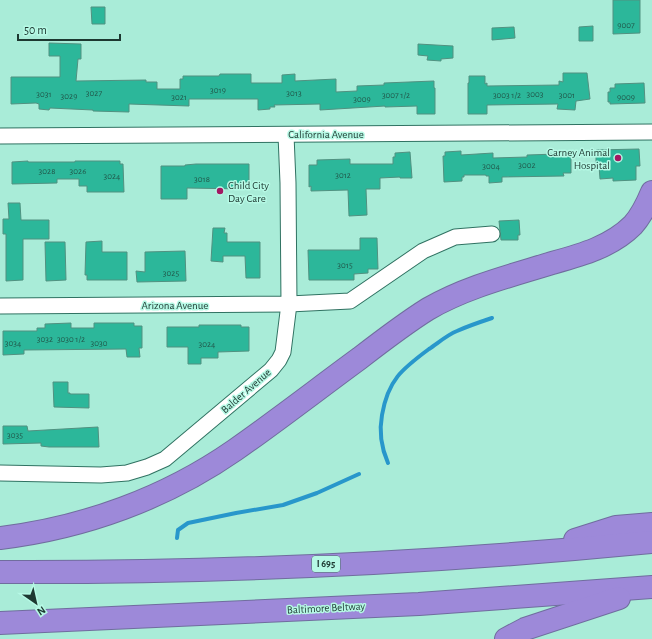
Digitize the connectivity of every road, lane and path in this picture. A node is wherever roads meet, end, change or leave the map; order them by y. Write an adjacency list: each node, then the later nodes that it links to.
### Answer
1 (652, 132): 2 (street, California Avenue)
2 (286, 135): 3 (street, California Avenue); 6 (street, Balder Avenue)
3 (0, 136)
4 (652, 192): 10 (highway)
5 (492, 234): 6 (street, Arizona Avenue)
6 (289, 304): 7 (street, Arizona Avenue); 8 (street, Balder Avenue)
7 (0, 306)
8 (0, 474)
9 (652, 524): 12 (highway)
10 (0, 538)
11 (652, 542): 12 (highway, I 695)
12 (542, 551): 13 (highway, I 695)
13 (0, 572)
14 (651, 587): 15 (highway, Baltimore Beltway); 16 (highway)
15 (0, 623)
16 (506, 639)

